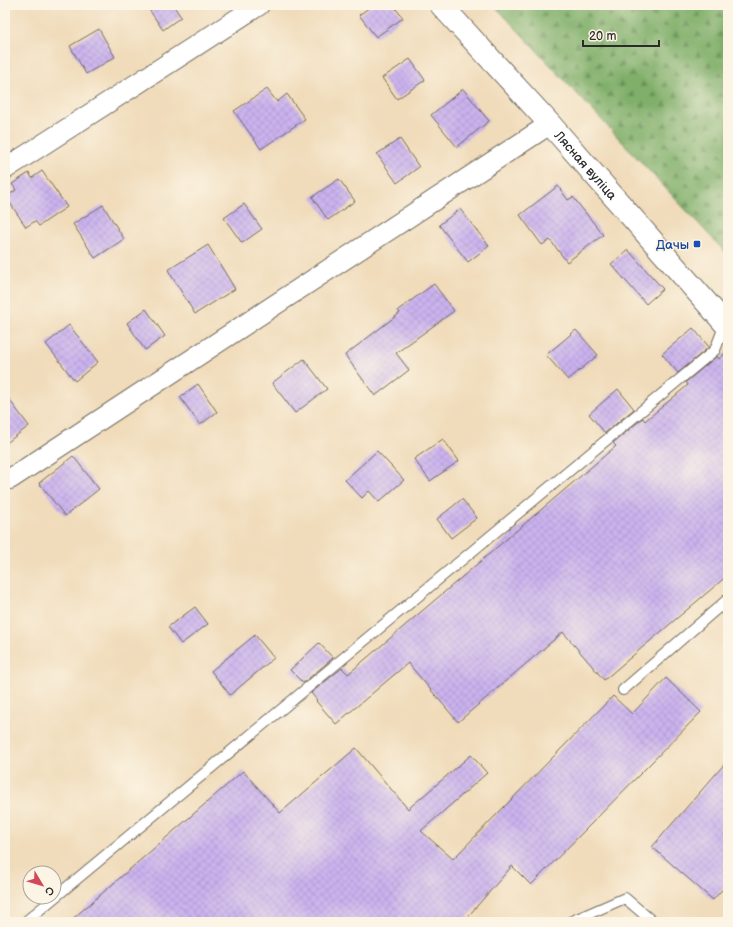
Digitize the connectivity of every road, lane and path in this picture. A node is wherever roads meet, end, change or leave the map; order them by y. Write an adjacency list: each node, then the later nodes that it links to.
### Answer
1 (259, 5): 4 (street)
2 (441, 5): 3 (street, Лясная вуліца)
3 (550, 124): 5 (street, Лясная вуліца); 6 (street)
4 (5, 169)
5 (727, 325): 9 (lane)
6 (10, 479)
7 (726, 606): 8 (lane)
8 (623, 690)
9 (25, 922)
10 (570, 922): 11 (lane)
11 (653, 922)

